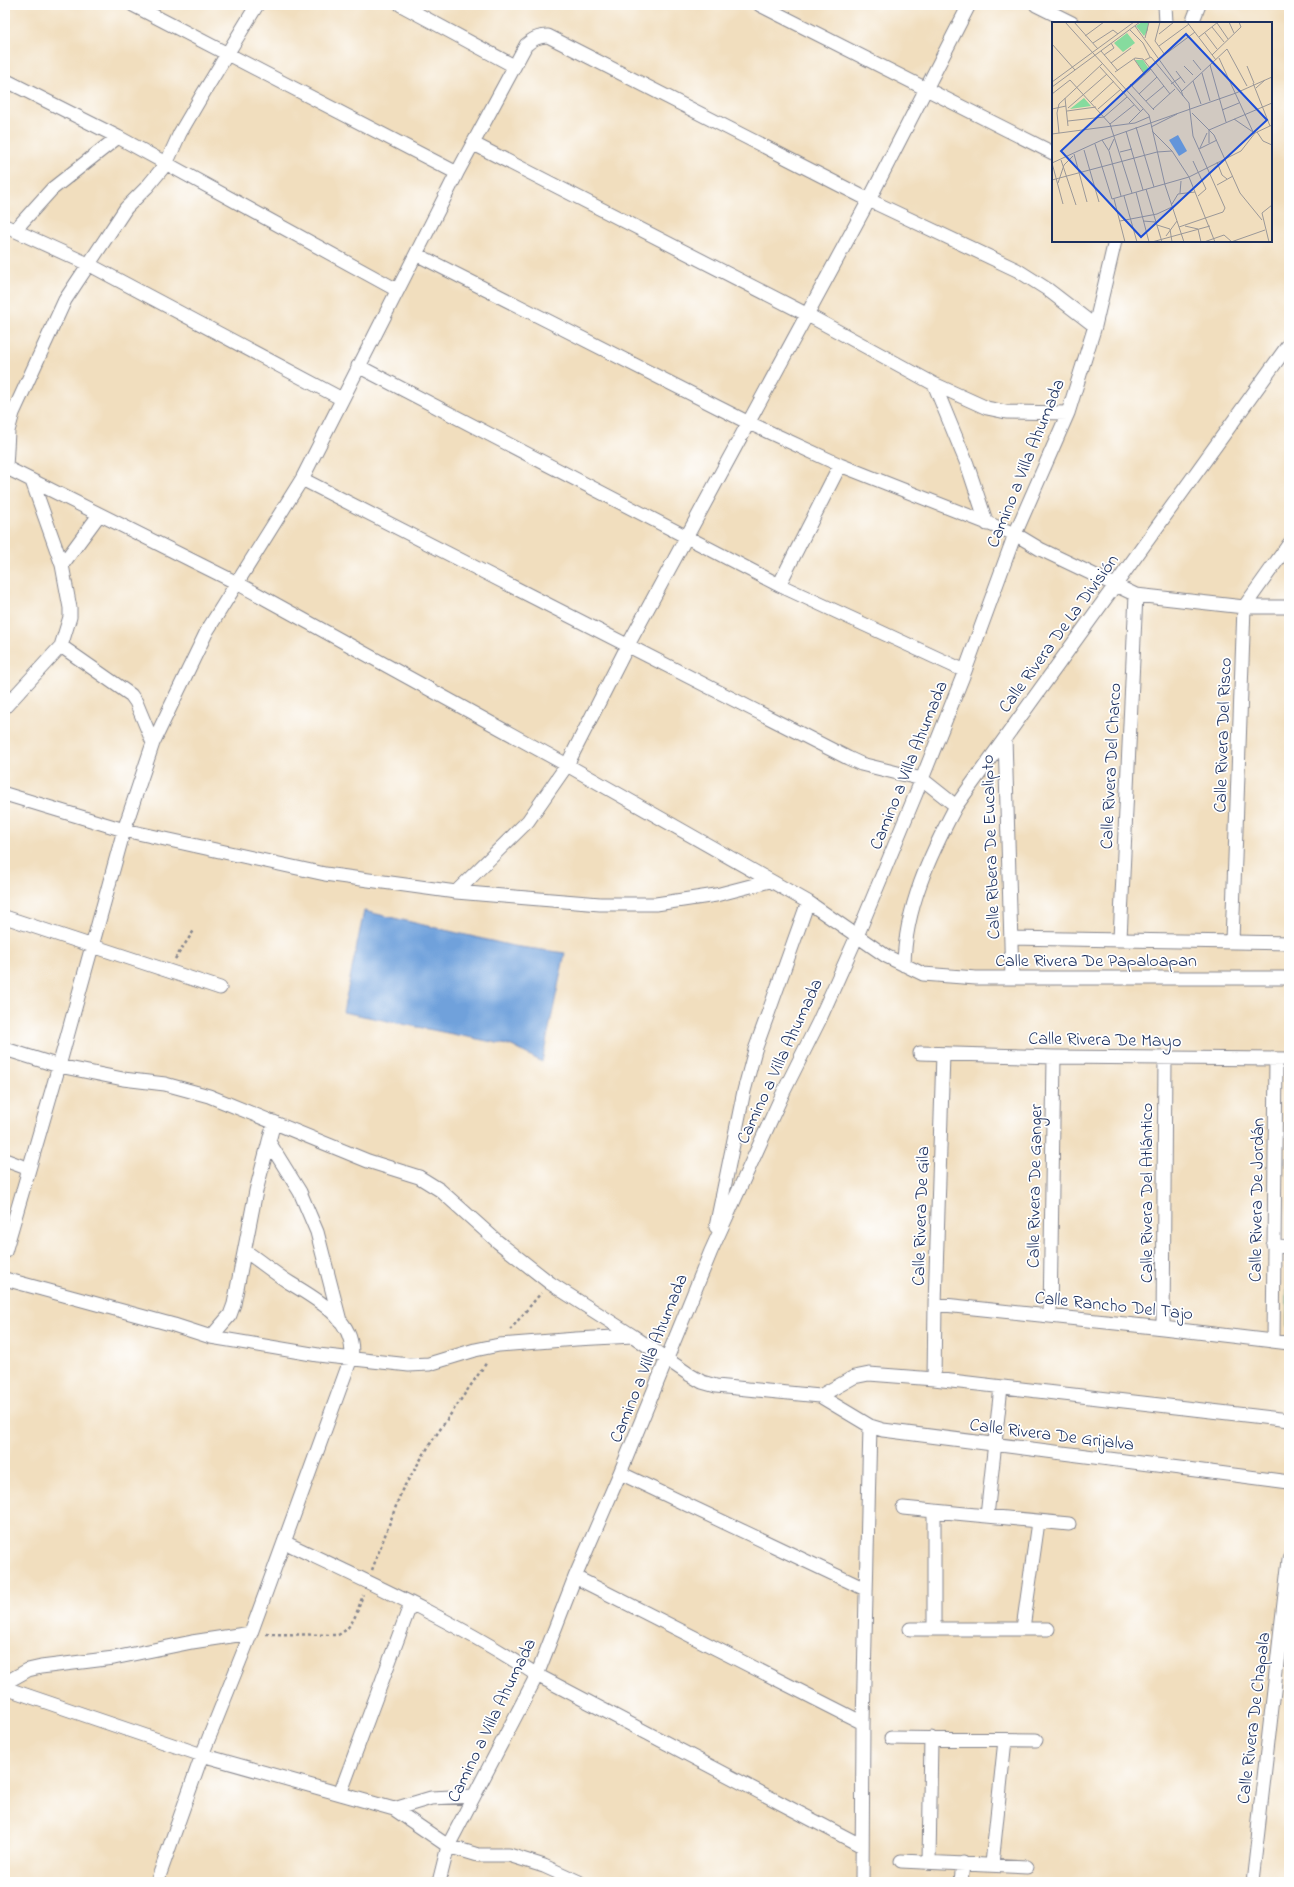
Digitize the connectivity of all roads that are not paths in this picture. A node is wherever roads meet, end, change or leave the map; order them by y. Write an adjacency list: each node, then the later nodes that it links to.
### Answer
1 (133, 5): 12 (street)
2 (257, 5): 12 (street)
3 (402, 5): 13 (street)
4 (760, 5): 15 (street)
5 (969, 5): 15 (street)
6 (1036, 5): 9 (street)
7 (1165, 5): 10 (street)
8 (1199, 5): 11 (street)
9 (1070, 22)
10 (1166, 22)
11 (1192, 22)
12 (227, 53): 19 (street); 20 (street)
13 (514, 66): 17 (street); 21 (street)
14 (5, 80): 16 (street)
15 (925, 88): 18 (street); 21 (street)
16 (118, 137): 19 (street); 22 (street)
17 (474, 144): 20 (street); 27 (street)
18 (1052, 152)
19 (166, 164): 25 (street); 26 (street)
20 (458, 173): 24 (street)
21 (868, 200): 27 (street); 28 (street)
22 (10, 228): 25 (street)
23 (1115, 242): 28 (street, Camino a Villa Ahumada)
24 (416, 254): 26 (street); 34 (street)
25 (88, 264): 32 (street); 36 (street)
26 (397, 290): 30 (street)
27 (806, 314): 31 (street); 34 (street)
28 (1095, 326): 33 (street, Camino a Villa Ahumada)
29 (1289, 344): 46 (street, Calle Rivera De La División)
30 (358, 366): 32 (street); 42 (street)
31 (934, 384): 33 (street); 40 (street)
32 (342, 399): 37 (street)
33 (1068, 413): 41 (street, Camino a Villa Ahumada)
34 (747, 422): 35 (street); 42 (street)
35 (840, 465): 40 (street); 47 (street)
36 (6, 467): 38 (street, Calle Rivera De Papaloapan)
37 (302, 478): 45 (street); 51 (street)
38 (32, 481): 39 (street, Calle Rivera De Papaloapan); 44 (street)
39 (100, 515): 44 (street); 45 (street, Calle Rivera De Papaloapan)
40 (987, 524): 41 (street)
41 (1015, 534): 46 (street); 53 (street, Camino a Villa Ahumada)
42 (686, 538): 47 (street); 51 (street)
43 (1289, 544): 49 (street)
44 (62, 565): 52 (street)
45 (237, 583): 56 (street); 57 (street, Calle Rivera De Papaloapan)
46 (1116, 584): 48 (street); 55 (street, Calle Rivera De La División)
47 (779, 586): 53 (street)
48 (1136, 595): 49 (street); 68 (street, Calle Rivera Del Charco)
49 (1244, 607): 50 (street); 69 (street, Calle Rivera Del Risco)
50 (1289, 607)
51 (628, 645): 57 (street); 58 (street)
52 (61, 646): 54 (street); 56 (street)
53 (965, 671): 58 (street, Camino a Villa Ahumada)
54 (5, 707)
55 (1005, 738): 60 (street, Calle Rivera De La División); 67 (street, Calle Ribera De Eucalipto)
56 (153, 743): 61 (street)
57 (568, 765): 62 (street, Calle Rivera De Papaloapan); 63 (street)
58 (922, 779): 60 (street); 66 (street, Camino a Villa Ahumada)
59 (5, 794): 61 (street)
60 (956, 806): 72 (street, Calle Rivera De La División)
61 (124, 830): 63 (street); 71 (street)
62 (770, 882): 63 (street); 64 (street, Calle Rivera De Papaloapan)
63 (456, 892)
64 (808, 902): 66 (street, Calle Rivera De Papaloapan); 91 (street)
65 (5, 917): 71 (street)
66 (857, 936): 72 (street, Calle Rivera De Papaloapan); 91 (street, Camino a Villa Ahumada)
67 (1011, 938): 68 (street); 73 (street, Calle Ribera De Eucalipto)
68 (1120, 939): 69 (street)
69 (1232, 941): 70 (street)
70 (1289, 943)
71 (92, 945): 75 (street); 83 (street)
72 (904, 965): 73 (street, Calle Rivera De Papaloapan)
73 (1012, 978): 74 (street, Calle Rivera De Papaloapan)
74 (1289, 978)
75 (220, 988)
76 (5, 1049): 83 (street)
77 (920, 1053): 78 (street, Calle Rivera De Mayo)
78 (943, 1054): 79 (street, Calle Rivera De Mayo); 94 (street, Calle Rivera De Gila)
79 (1054, 1057): 80 (street, Calle Rivera De Mayo); 95 (street, Calle Rivera De Ganger)
80 (1165, 1058): 81 (street, Calle Rivera De Mayo); 97 (street, Calle Rivera Del Atlántico)
81 (1276, 1059): 82 (street, Calle Rivera De Mayo); 88 (street, Calle Rivera De Jordán)
82 (1289, 1059)
83 (59, 1066): 84 (street); 87 (street)
84 (274, 1122): 85 (street); 98 (street)
85 (268, 1142): 90 (street); 96 (street)
86 (5, 1160): 87 (street)
87 (29, 1169): 92 (street)
88 (1273, 1245): 89 (street); 100 (street, Calle Rivera De Jordán)
89 (1289, 1247)
90 (245, 1251): 96 (street); 99 (street)
91 (711, 1251): 103 (street, Camino a Villa Ahumada)
92 (5, 1252)
93 (5, 1279): 99 (street)
94 (935, 1304): 95 (street, Calle Rancho Del Tajo); 104 (street, Calle Rivera De Gila)
95 (1050, 1316): 97 (street, Calle Rancho Del Tajo)
96 (340, 1320): 102 (street)
97 (1163, 1328): 100 (street, Calle Rancho Del Tajo)
98 (633, 1336): 102 (street); 103 (street)
99 (211, 1337): 102 (street)
100 (1272, 1341): 101 (street, Calle Rancho Del Tajo)
101 (1289, 1343)
102 (351, 1358): 117 (street)
103 (668, 1360): 106 (street); 110 (street, Camino a Villa Ahumada)
104 (934, 1379): 105 (street); 106 (street)
105 (1001, 1387): 107 (street); 109 (street)
106 (820, 1396): 108 (street, Calle Rivera De Grijalva)
107 (1289, 1420)
108 (870, 1426): 109 (street, Calle Rivera De Grijalva); 120 (street)
109 (994, 1446): 111 (street, Calle Rivera De Grijalva); 114 (street)
110 (620, 1474): 119 (street, Camino a Villa Ahumada); 120 (street)
111 (1289, 1482)
112 (903, 1508): 113 (street)
113 (934, 1511): 114 (street); 122 (street)
114 (987, 1516): 115 (street)
115 (1038, 1522): 116 (street); 123 (street)
116 (1069, 1524)
117 (284, 1542): 121 (street); 126 (street)
118 (1289, 1559): 151 (street, Calle Rivera De Chapala)
119 (575, 1577): 127 (street, Camino a Villa Ahumada); 130 (street)
120 (866, 1589): 130 (street)
121 (411, 1603): 127 (street); 136 (street)
122 (934, 1628): 123 (street); 124 (street)
123 (1023, 1628): 125 (street)
124 (910, 1629)
125 (1048, 1629)
126 (251, 1633): 128 (street); 135 (street)
127 (537, 1675): 137 (street, Camino a Villa Ahumada); 140 (street)
128 (5, 1683)
129 (5, 1688): 135 (street)
130 (863, 1723): 140 (street)
131 (891, 1738): 132 (street)
132 (931, 1738): 133 (street); 142 (street)
133 (1005, 1740): 134 (street); 144 (street)
134 (1036, 1740)
135 (202, 1755): 136 (street); 146 (street)
136 (340, 1794): 138 (street)
137 (473, 1796): 138 (street); 139 (street, Camino a Villa Ahumada)
138 (394, 1809): 139 (street)
139 (448, 1846): 147 (street, Camino a Villa Ahumada); 148 (street)
140 (862, 1846): 149 (street)
141 (901, 1861): 142 (street)
142 (929, 1862): 143 (street)
143 (963, 1862): 144 (street); 150 (street)
144 (992, 1864): 145 (street)
145 (1027, 1867)
146 (157, 1882)
147 (439, 1882)
148 (579, 1882)
149 (862, 1882)
150 (961, 1882)
151 (1252, 1882)

